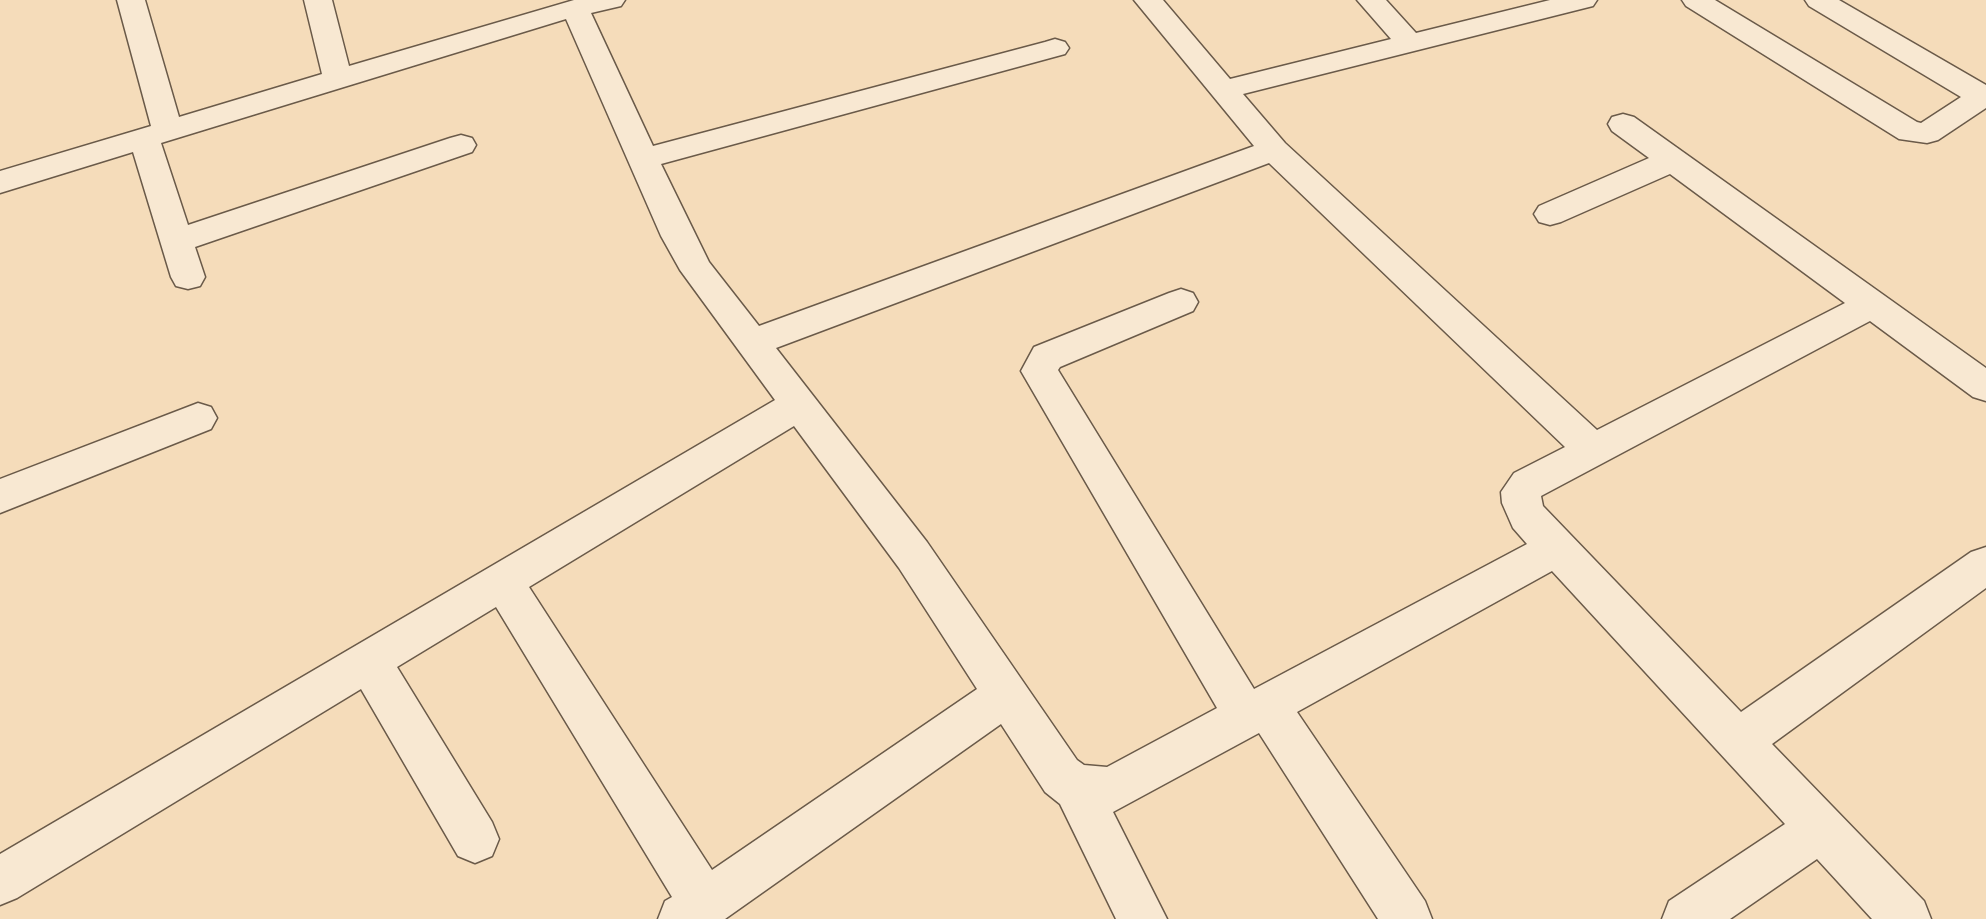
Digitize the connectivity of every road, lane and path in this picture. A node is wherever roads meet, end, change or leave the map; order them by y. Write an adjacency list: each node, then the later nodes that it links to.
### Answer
1 (131, 0): 15 (street)
2 (318, 0): 11 (street)
3 (1149, 0): 12 (street)
4 (1371, 0): 9 (street)
5 (1583, 0): 9 (street)
6 (1696, 0): 13 (street)
7 (1819, 0): 13 (street)
8 (593, 4): 11 (street); 18 (street)
9 (1410, 43): 12 (street)
10 (1055, 48): 18 (street)
11 (338, 79): 15 (street)
12 (1224, 90): 17 (street)
13 (1985, 96)
14 (1623, 124): 19 (street)
15 (156, 134): 20 (street); 22 (street)
16 (461, 145): 22 (street)
17 (1274, 150): 26 (street); 30 (street)
18 (643, 159): 26 (street)
19 (1673, 160): 21 (street); 25 (street)
20 (0, 182)
21 (1550, 215)
22 (176, 240): 23 (street)
23 (188, 277)
24 (1181, 302): 37 (street)
25 (1872, 304): 27 (street); 30 (street)
26 (752, 343): 28 (street)
27 (1986, 387)
28 (799, 404): 34 (street); 36 (street)
29 (198, 418): 31 (street)
30 (1593, 450): 32 (street)
31 (0, 496)
32 (1557, 548): 37 (street); 38 (street)
33 (1986, 565): 38 (street)
34 (503, 582): 35 (street); 43 (street)
35 (369, 661): 41 (street); 42 (street)
36 (1007, 694): 39 (street); 43 (street)
37 (1256, 711): 39 (street); 45 (street)
38 (1738, 741): 40 (street)
39 (1076, 788): 44 (street)
40 (1820, 828): 46 (street); 47 (street)
41 (475, 839)
42 (0, 881)
43 (694, 911)
44 (1142, 919)
45 (1407, 919)
46 (1687, 919)
47 (1906, 919)

